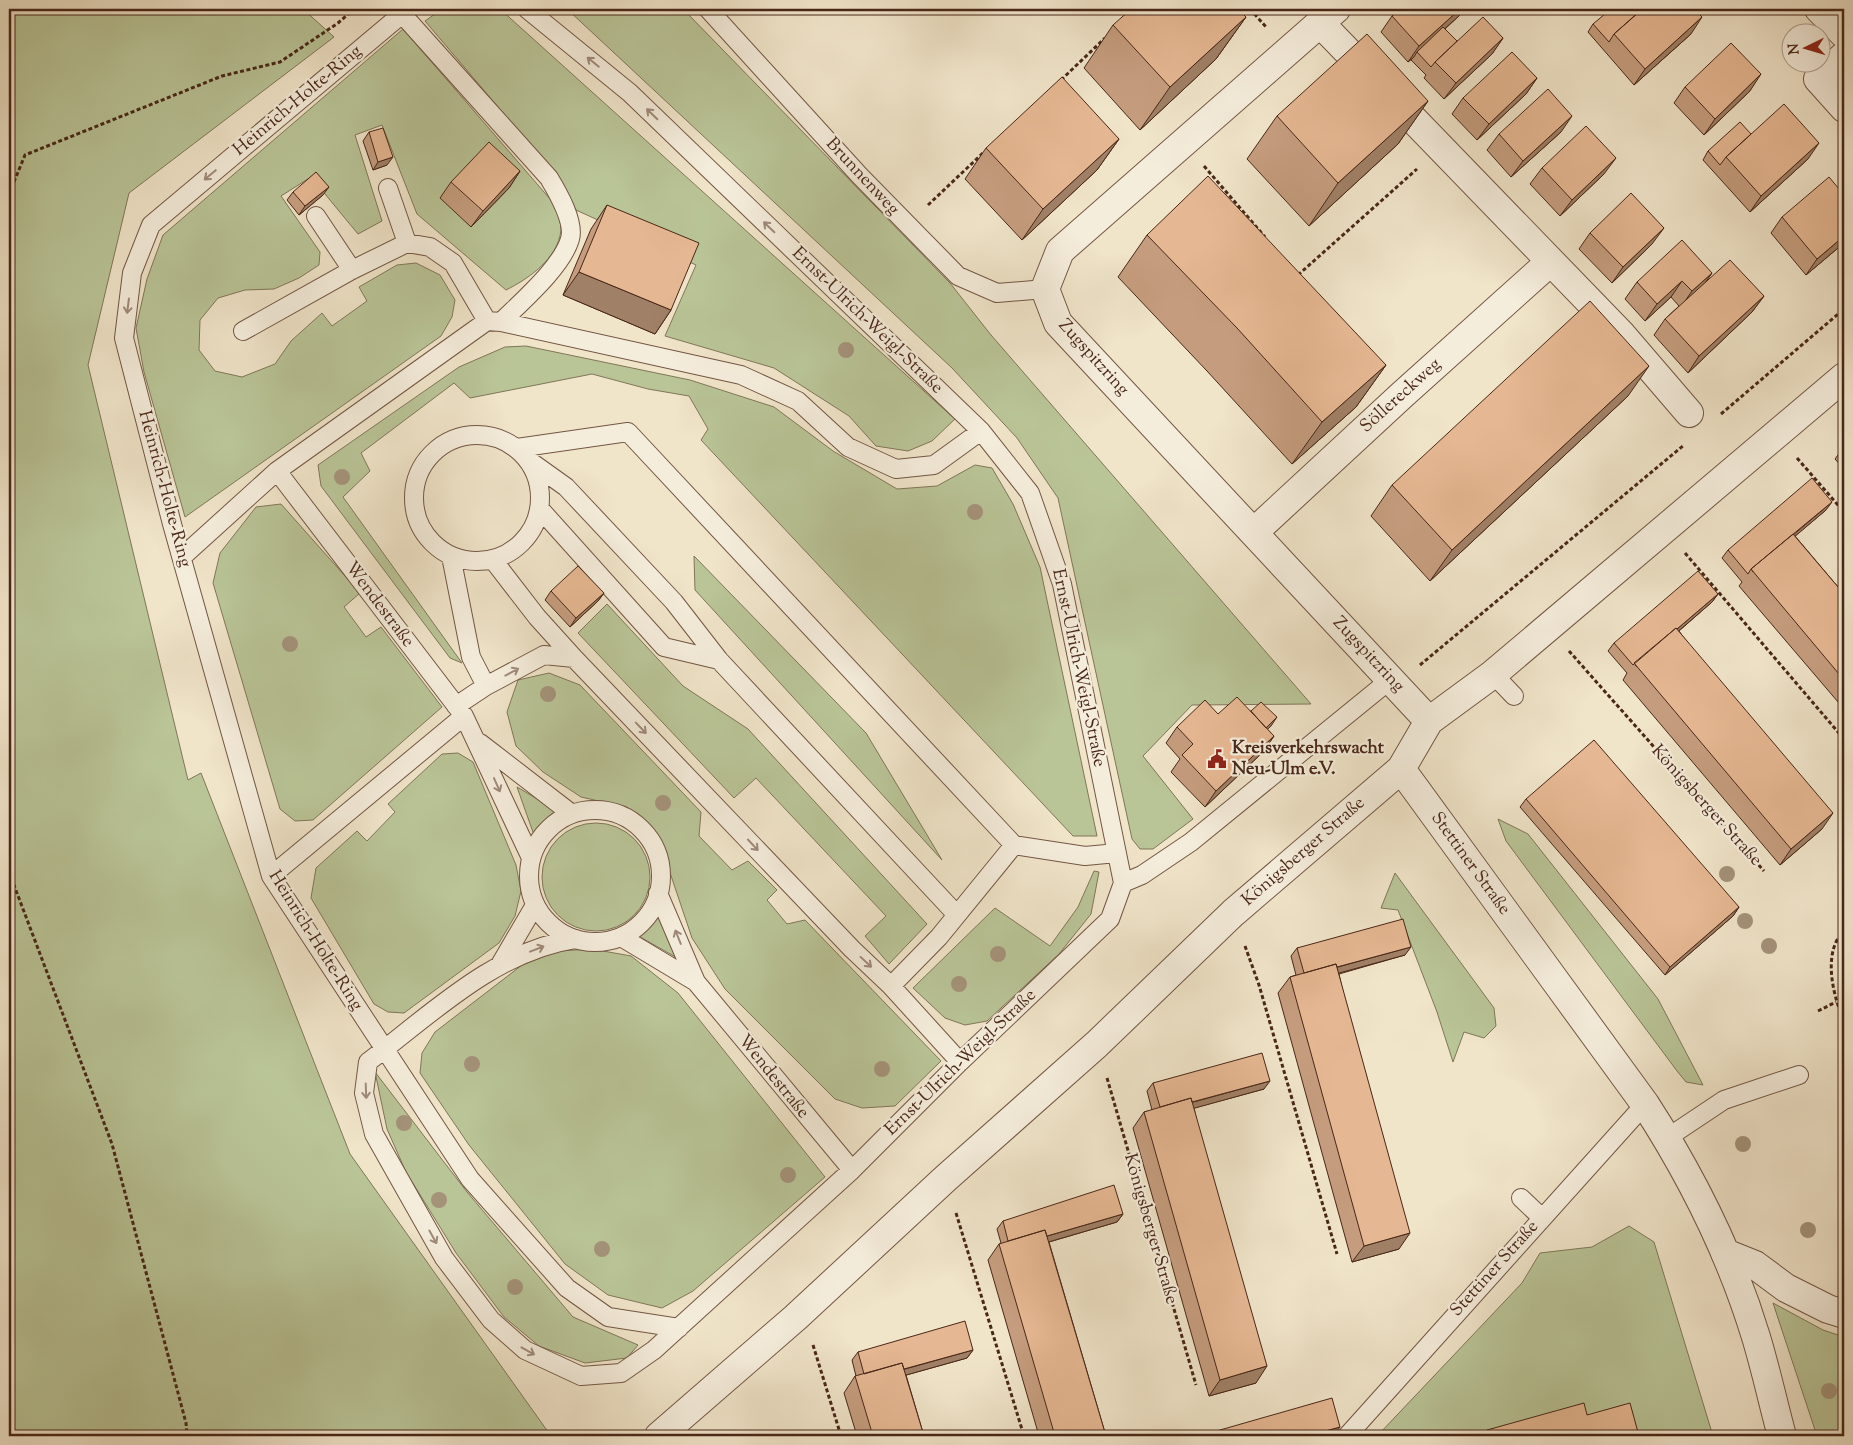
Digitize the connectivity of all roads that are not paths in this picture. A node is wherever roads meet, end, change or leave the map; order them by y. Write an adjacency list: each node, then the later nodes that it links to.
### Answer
1 (527, 9): 19 (lane, Ernst-Ulrich-Weigl-Straße, one-way to 1)
2 (708, 9): 14 (lane, Brunnenweg)
3 (1819, 9): 6 (street)
4 (405, 11): 15 (lane); 25 (lane, Heinrich-Holte-Ring, one-way to 25)
5 (1329, 16): 12 (street); 14 (street)
6 (1844, 34)
7 (1844, 56): 8 (street)
8 (1844, 108)
9 (388, 188): 11 (lane)
10 (316, 216): 13 (lane)
11 (407, 243): 13 (lane); 15 (lane)
12 (1550, 262): 18 (street); 23 (street, Söllereckweg)
13 (352, 270): 16 (lane)
14 (1045, 288): 23 (street, Zugspitzring)
15 (494, 322): 19 (lane); 21 (lane)
16 (243, 331)
17 (1844, 377): 29 (street, Königsberger Straße)
18 (1696, 421)
19 (981, 431): 39 (lane, Ernst-Ulrich-Weigl-Straße)
20 (522, 454): 22 (lane); 24 (lane); 28 (lane); 38 (lane)
21 (277, 471): 25 (lane); 33 (lane, Wendestraße)
22 (540, 509): 26 (lane); 28 (lane)
23 (1254, 532): 30 (street, Zugspitzring)
24 (451, 556): 26 (lane); 31 (lane)
25 (182, 557): 41 (lane, Heinrich-Holte-Ring)
26 (493, 560): 27 (lane)
27 (574, 658): 31 (lane, one-way to 27); 50 (lane, one-way to 50)
28 (719, 660): 45 (lane)
29 (1493, 674): 32 (lane); 34 (street, Königsberger Straße)
30 (1394, 682): 34 (street, Zugspitzring); 42 (lane)
31 (486, 686): 33 (lane)
32 (1514, 696)
33 (460, 711): 35 (lane, Wendestraße); 41 (lane)
34 (1429, 721): 36 (street, Königsberger Straße)
35 (477, 741): 37 (lane, Wendestraße); 40 (lane, Wendestraße, one-way to 40)
36 (1400, 769): 54 (street, Stettiner Straße); 62 (street, Königsberger Straße)
37 (572, 814): 40 (lane); 43 (lane)
38 (1014, 845): 39 (lane); 45 (lane)
39 (1117, 853): 42 (lane, Ernst-Ulrich-Weigl-Straße)
40 (531, 858): 44 (lane)
41 (271, 876): 51 (lane, Heinrich-Holte-Ring)
42 (1123, 883): 52 (lane, Ernst-Ulrich-Weigl-Straße)
43 (658, 893): 46 (lane); 49 (lane, Wendestraße, one-way to 43)
44 (536, 905): 47 (lane); 48 (lane)
45 (957, 915): 50 (lane)
46 (621, 937): 47 (lane); 49 (lane, Wendestraße)
47 (575, 939): 48 (lane, one-way to 47)
48 (502, 963): 51 (lane)
49 (696, 982): 56 (lane, Wendestraße)
50 (892, 986): 52 (lane)
51 (383, 1050): 61 (lane, Heinrich-Holte-Ring); 61 (lane, Ernst-Ulrich-Weigl-Straße, one-way to 61)
52 (960, 1062): 56 (lane, Ernst-Ulrich-Weigl-Straße)
53 (1799, 1075): 55 (lane)
54 (1645, 1104): 55 (street, Stettiner Straße); 58 (lane, Stettiner Straße)
55 (1667, 1138): 59 (street, Stettiner Straße)
56 (852, 1170): 61 (lane, Ernst-Ulrich-Weigl-Straße)
57 (1521, 1198): 58 (lane)
58 (1542, 1217): 63 (lane, Stettiner Straße)
59 (1725, 1253): 60 (street); 64 (street, Stettiner Straße)
60 (1844, 1314)
61 (679, 1328)
62 (659, 1436)
63 (1347, 1436)
64 (1782, 1436)

